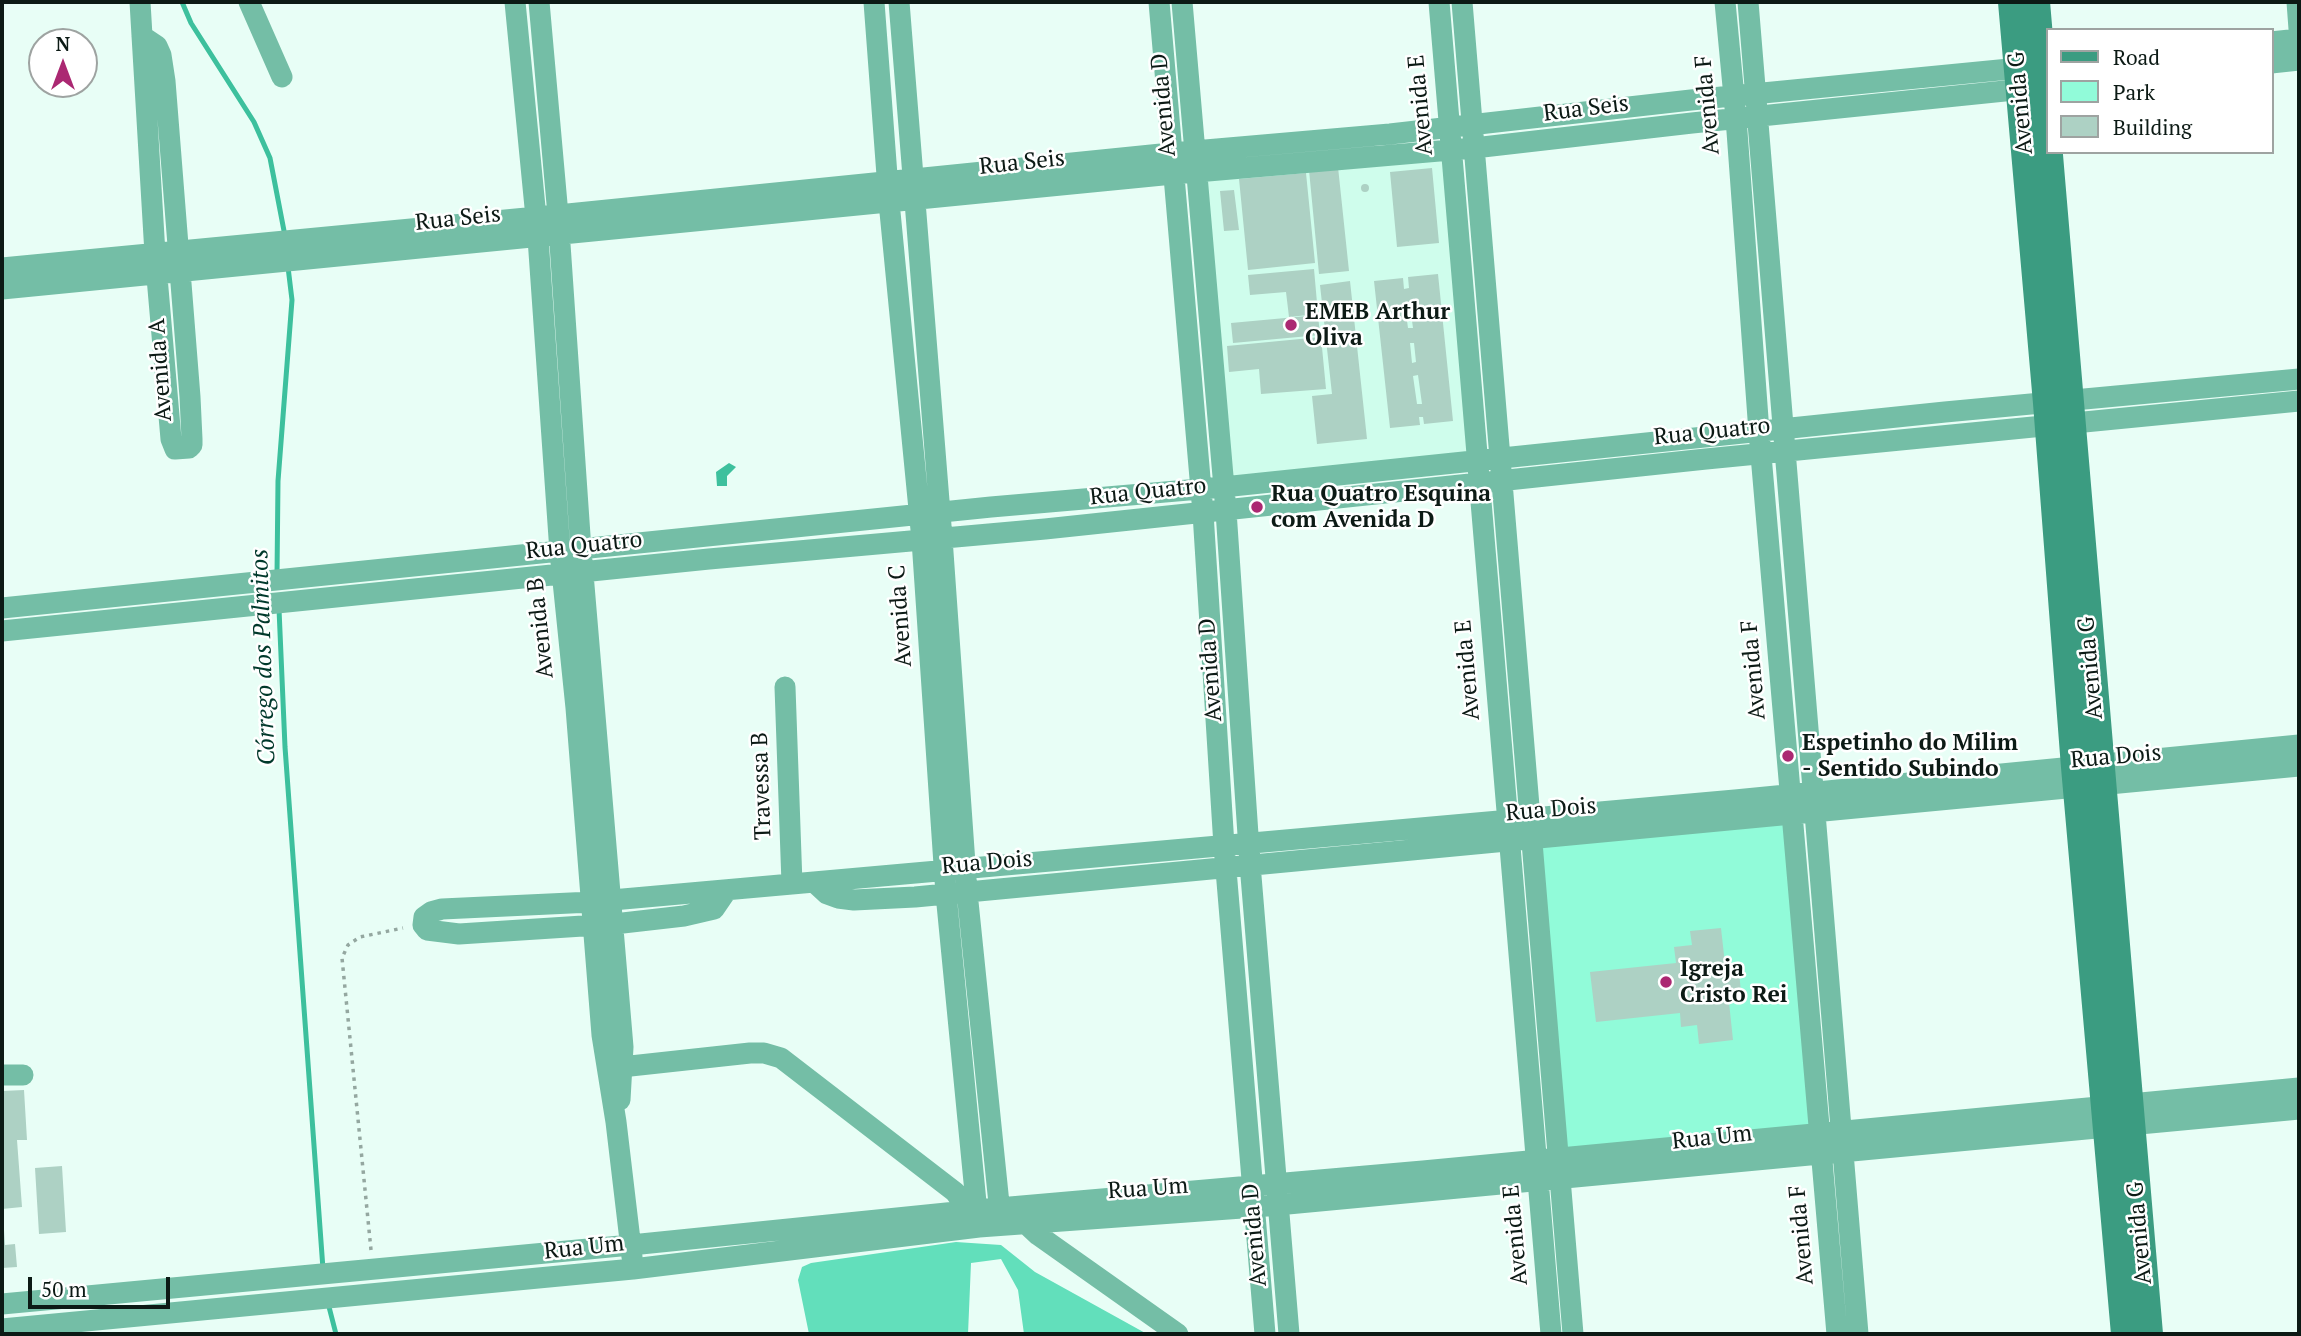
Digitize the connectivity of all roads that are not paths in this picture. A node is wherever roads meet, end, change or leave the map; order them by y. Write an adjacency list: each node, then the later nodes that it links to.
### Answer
1 (140, 2): 17 (street, Avenida A)
2 (250, 2): 22 (street)
3 (515, 2): 36 (street, Avenida B)
4 (539, 2): 35 (street, Avenida B)
5 (874, 2): 34 (street, Avenida C)
6 (899, 2): 33 (street, Avenida C)
7 (1159, 2): 31 (street, Avenida D)
8 (1182, 2): 29 (street, Avenida D)
9 (1439, 2): 27 (street, Avenida E)
10 (1462, 2): 26 (street, Avenida E)
11 (1725, 2): 24 (street, Avenida F)
12 (1748, 2): 24 (street, Avenida F)
13 (2013, 2): 23 (street, Avenida G)
14 (2035, 2): 23 (street, Avenida G)
15 (2297, 2): 16 (street)
16 (2299, 29)
17 (142, 36): 37 (street, Avenida A); 38 (street, Avenida A)
18 (2299, 39): 19 (street)
19 (2273, 42)
20 (2299, 60): 21 (street)
21 (2273, 63)
22 (282, 77)
23 (2036, 77): 24 (street, Rua Seis); 25 (street, Rua Seis); 47 (street, Avenida G)
24 (1745, 95): 25 (street, Avenida F); 26 (street, Rua Seis)
25 (1747, 117): 28 (street, Rua Seis); 48 (street, Avenida F); 49 (street, Avenida F)
26 (1472, 126): 27 (street, Rua Seis); 28 (street, Avenida E)
27 (1449, 128): 29 (street, Rua Seis); 30 (street, Avenida E)
28 (1474, 148): 30 (street, Rua Seis); 55 (street, Avenida E)
29 (1194, 150): 31 (street, Rua Seis); 32 (street, Avenida D)
30 (1451, 150): 32 (street, Rua Seis); 55 (street, Avenida E)
31 (1172, 163): 32 (street, Rua Seis); 33 (street, Rua Seis); 59 (street, Avenida D)
32 (1195, 172): 58 (street, Avenida D)
33 (914, 189): 34 (street, Rua Seis); 46 (street, Avenida C)
34 (888, 191): 35 (street, Rua Seis); 46 (street, Avenida C)
35 (559, 225): 36 (street, Rua Seis); 51 (street, Avenida B)
36 (537, 228): 37 (street, Rua Seis); 52 (street, Avenida B)
37 (179, 261): 38 (street, Rua Seis); 38 (street, Avenida A)
38 (156, 264): 39 (street, Rua Seis); 40 (street, Rua Seis)
39 (2, 268)
40 (2, 289)
41 (2299, 379): 42 (street, Rua Quatro)
42 (2217, 386): 45 (street); 47 (street, Rua Quatro)
43 (2299, 401): 45 (street, Rua Quatro)
44 (1990, 408): 47 (street, Rua Quatro); 48 (street, Rua Quatro); 50 (street)
45 (2222, 408): 47 (street, Rua Quatro)
46 (921, 410): 62 (street, Avenida C)
47 (2059, 413): 50 (street, Rua Quatro); 73 (street, Avenida G)
48 (1782, 429): 49 (street, Rua Quatro); 53 (street, Avenida F)
49 (1759, 432): 54 (street, Avenida F); 55 (street, Rua Quatro)
50 (1993, 432): 53 (street, Rua Quatro)
51 (573, 433): 52 (street); 64 (street, Avenida B)
52 (552, 434): 64 (street, Avenida B)
53 (1784, 451): 54 (street, Rua Quatro); 74 (street, Avenida F)
54 (1762, 454): 56 (street, Rua Quatro); 75 (street, Avenida F)
55 (1488, 460): 56 (street, Avenida E); 57 (street, Avenida E); 58 (street, Rua Quatro)
56 (1501, 481): 57 (street, Rua Quatro); 76 (street, Avenida E)
57 (1479, 484): 60 (street, Rua Quatro); 77 (street, Avenida E)
58 (1223, 487): 59 (street, Rua Quatro); 60 (street, Avenida D)
59 (1200, 488): 61 (street, Avenida D); 62 (street, Rua Quatro)
60 (1226, 510): 61 (street, Rua Quatro); 78 (street, Avenida D)
61 (1203, 513): 63 (street, Rua Quatro); 79 (street, Avenida D)
62 (930, 514): 63 (street, Avenida C); 64 (street, Rua Quatro)
63 (932, 539): 65 (street, Rua Quatro); 80 (street, Avenida C)
64 (570, 551): 65 (street, Avenida B); 66 (street, Rua Quatro)
65 (573, 574): 68 (street, Rua Quatro); 85 (street, Avenida B)
66 (182, 591): 67 (street, Rua Quatro); 68 (street)
67 (2, 608)
68 (186, 613): 69 (street, Rua Quatro)
69 (2, 631)
70 (785, 687): 82 (street, Travessa B)
71 (2299, 745): 73 (street, Rua Dois)
72 (2299, 766): 73 (street, Rua Dois)
73 (2088, 776): 74 (street, Rua Dois); 92 (street, Avenida G)
74 (1814, 802): 75 (street, Rua Dois); 93 (street, Avenida F)
75 (1792, 804): 76 (street, Rua Dois); 94 (street, Avenida F)
76 (1531, 828): 77 (street, Rua Dois); 87 (street, Avenida E)
77 (1508, 830): 78 (street, Rua Dois); 88 (street, Avenida E)
78 (1250, 854): 79 (street, Rua Dois); 98 (street, Avenida D)
79 (1225, 856): 80 (street, Rua Dois); 84 (street, Rua Dois); 97 (street, Avenida D)
80 (956, 870): 81 (street, Rua Dois); 84 (street, Avenida C)
81 (814, 882): 82 (street, Rua Dois); 84 (street, Rua Dois)
82 (792, 884): 83 (street, Rua Dois)
83 (726, 890): 85 (street, Rua Dois); 86 (street)
84 (956, 893): 101 (street, Avenida C); 102 (street, Avenida C)
85 (602, 901): 86 (street, Avenida B); 86 (street, Rua Dois)
86 (603, 924): 89 (street, Avenida B)
87 (1545, 996): 88 (street); 95 (street, Avenida E)
88 (1522, 998): 96 (street, Avenida E)
89 (615, 1068): 102 (street); 103 (street, Avenida B)
90 (2299, 1088): 92 (street, Rua Um)
91 (2299, 1109): 92 (street, Rua Um)
92 (2118, 1116): 93 (street, Rua Um); 100 (street, Avenida G)
93 (1842, 1142): 94 (street, Rua Um); 115 (street, Avenida F)
94 (1820, 1144): 95 (street, Rua Um); 114 (street, Avenida F)
95 (1559, 1169): 96 (street, Rua Um); 104 (street, Avenida E)
96 (1537, 1171): 98 (street, Rua Um); 105 (street, Avenida E)
97 (1254, 1186): 98 (street, Rua Um); 99 (street, Avenida D); 101 (street, Rua Um)
98 (1278, 1195): 99 (street, Rua Um); 111 (street, Avenida D)
99 (1256, 1208): 101 (street, Rua Um); 110 (street, Avenida D)
100 (2127, 1210): 116 (street, Avenida G); 117 (street, Avenida G)
101 (1010, 1216): 102 (street, Rua Um); 109 (street)
102 (974, 1219): 103 (street, Rua Um); 106 (street, Rua Um)
103 (631, 1245): 106 (street, Avenida B); 107 (street, Rua Um)
104 (1566, 1259): 105 (street); 113 (street, Avenida E)
105 (1545, 1261): 112 (street, Avenida E)
106 (633, 1269): 108 (street, Rua Um)
107 (2, 1304)
108 (2, 1329)
109 (1178, 1334)
110 (1265, 1334)
111 (1289, 1334)
112 (1551, 1334)
113 (1573, 1334)
114 (1837, 1334)
115 (1858, 1334)
116 (2126, 1334)
117 (2148, 1334)

